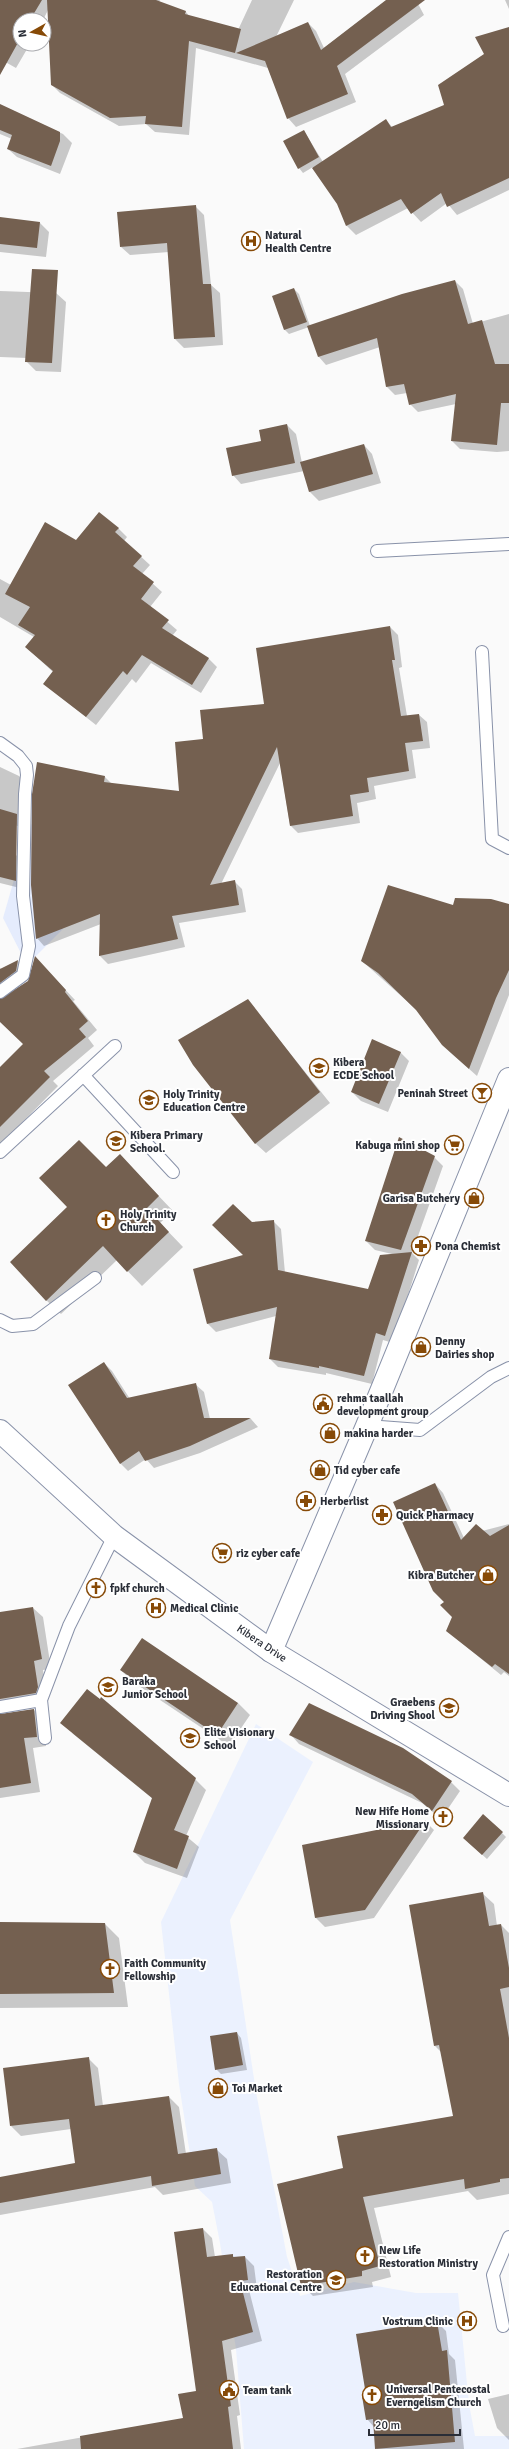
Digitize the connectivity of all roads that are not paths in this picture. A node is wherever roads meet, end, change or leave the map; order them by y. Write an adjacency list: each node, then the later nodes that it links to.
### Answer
1 (509, 544): 2 (lane)
2 (377, 551)
3 (482, 652): 5 (lane)
4 (0, 744): 6 (lane)
5 (509, 848)
6 (0, 992)
7 (115, 1046): 8 (lane)
8 (83, 1075): 10 (lane); 11 (lane)
9 (509, 1079): 15 (street)
10 (0, 1152)
11 (173, 1172)
12 (95, 1278): 13 (lane)
13 (0, 1320)
14 (509, 1368): 15 (lane)
15 (367, 1426): 18 (street)
16 (0, 1431): 17 (street, Kibera Drive)
17 (114, 1536): 18 (street, Kibera Drive); 19 (lane)
18 (271, 1651): 22 (street, Kibera Drive)
19 (41, 1700): 20 (lane); 21 (lane)
20 (0, 1707)
21 (45, 1738)
22 (509, 1795)
23 (509, 2237): 24 (lane)
24 (503, 2326)

